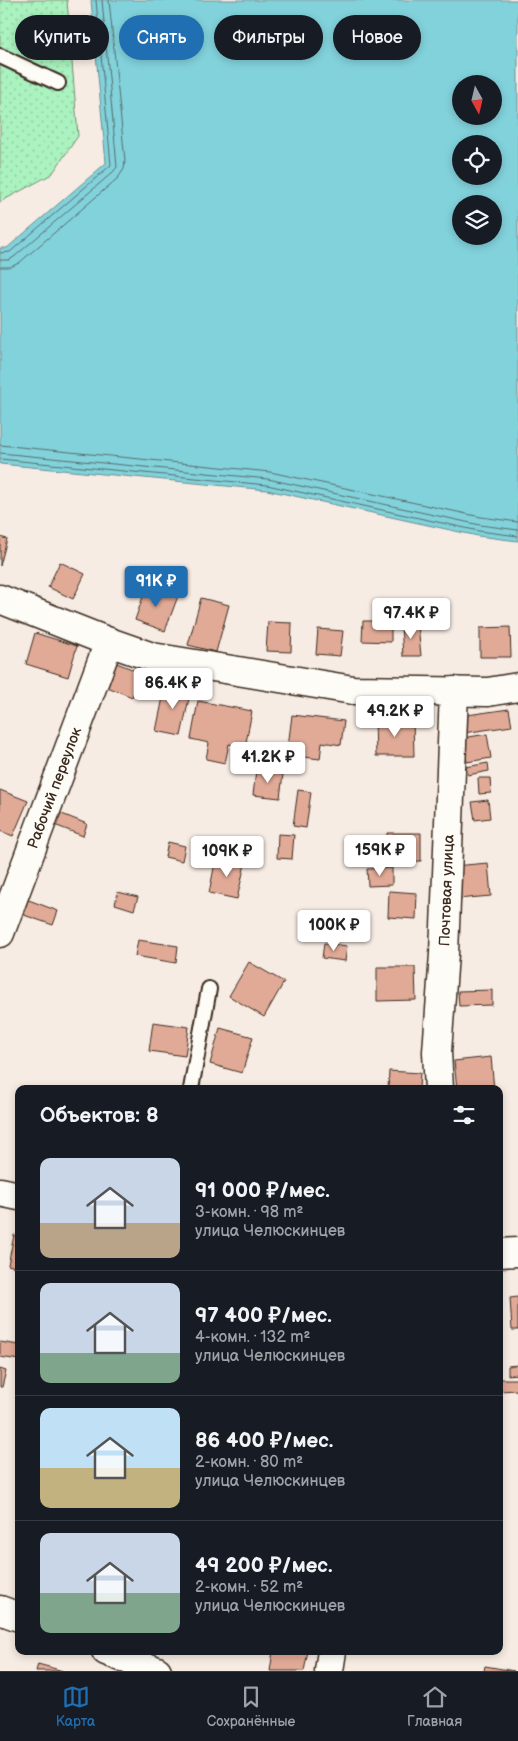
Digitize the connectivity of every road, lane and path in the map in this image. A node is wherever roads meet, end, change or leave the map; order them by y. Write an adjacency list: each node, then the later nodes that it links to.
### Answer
1 (0, 56): 2 (lane)
2 (58, 83)
3 (0, 599): 4 (street)
4 (109, 642): 6 (street); 7 (street, Рабочий переулок)
5 (518, 687): 6 (street)
6 (454, 691): 10 (street, Почтовая улица)
7 (0, 933)
8 (209, 989): 9 (lane)
9 (192, 1085)
10 (439, 1085)
11 (0, 1192): 12 (street)
12 (15, 1195)
13 (518, 1252): 14 (street)
14 (503, 1253)
15 (0, 1610): 16 (street)
16 (15, 1616)
17 (116, 1655): 19 (street)
18 (331, 1655): 20 (street)
19 (157, 1671)
20 (329, 1671)

